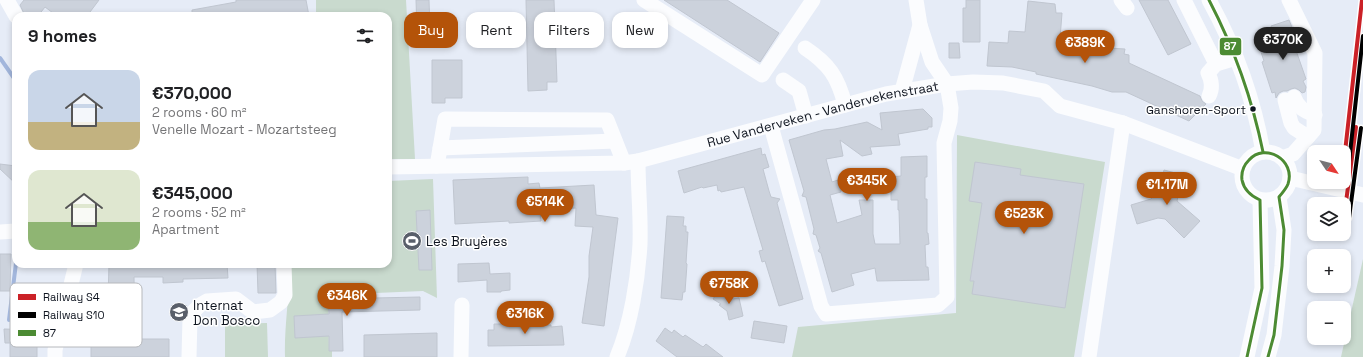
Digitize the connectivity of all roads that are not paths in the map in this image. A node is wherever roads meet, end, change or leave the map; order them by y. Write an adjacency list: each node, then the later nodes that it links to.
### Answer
1 (7, 0): 8 (street)
2 (644, 0): 3 (street)
3 (813, 0)
4 (916, 0): 9 (street)
5 (1184, 0): 12 (street)
6 (1209, 0): 11 (street)
7 (1289, 0): 18 (street)
8 (14, 12)
9 (920, 26): 14 (street); 15 (street)
10 (805, 48): 17 (street)
11 (1236, 58): 12 (street); 25 (street)
12 (1216, 64): 16 (street)
13 (783, 80): 19 (street)
14 (947, 84): 15 (street, Rue Vanderveken - Vandervekenstraat); 20 (street, Rue Vanderveken - Vandervekenstraat); 21 (street)
15 (902, 91): 17 (street, Rue Vanderveken - Vandervekenstraat)
16 (1209, 96)
17 (845, 105): 19 (street, Rue Vanderveken - Vandervekenstraat)
18 (1315, 114): 22 (street); 22 (street)
19 (806, 116): 21 (street, Rue Vanderveken - Vandervekenstraat)
20 (1123, 123): 30 (street, Rue Vanderveken - Vandervekenstraat); 46 (street)
21 (771, 126): 27 (street, Rue Vanderveken - Vandervekenstraat)
22 (1308, 137): 26 (street)
23 (616, 141): 24 (street); 24 (street); 27 (street)
24 (440, 148): 28 (street)
25 (1262, 152): 26 (street); 30 (street)
26 (1282, 158): 31 (street)
27 (631, 162): 28 (street, Rue Vanderveken - Vandervekenstraat); 45 (street)
28 (437, 166): 29 (street, Rue Vanderveken - Vandervekenstraat)
29 (392, 168)
30 (1243, 168): 34 (street)
31 (1290, 178): 32 (street); 33 (street)
32 (1363, 195)
33 (1279, 197): 34 (street); 48 (street)
34 (1260, 200): 47 (street)
35 (12, 231): 36 (street)
36 (0, 232)
37 (74, 268): 39 (street)
38 (284, 268): 43 (street)
39 (71, 283)
40 (462, 305): 44 (street)
41 (56, 347): 42 (street)
42 (55, 357)
43 (189, 357)
44 (462, 357)
45 (617, 357)
46 (1089, 357)
47 (1247, 357)
48 (1268, 357)

